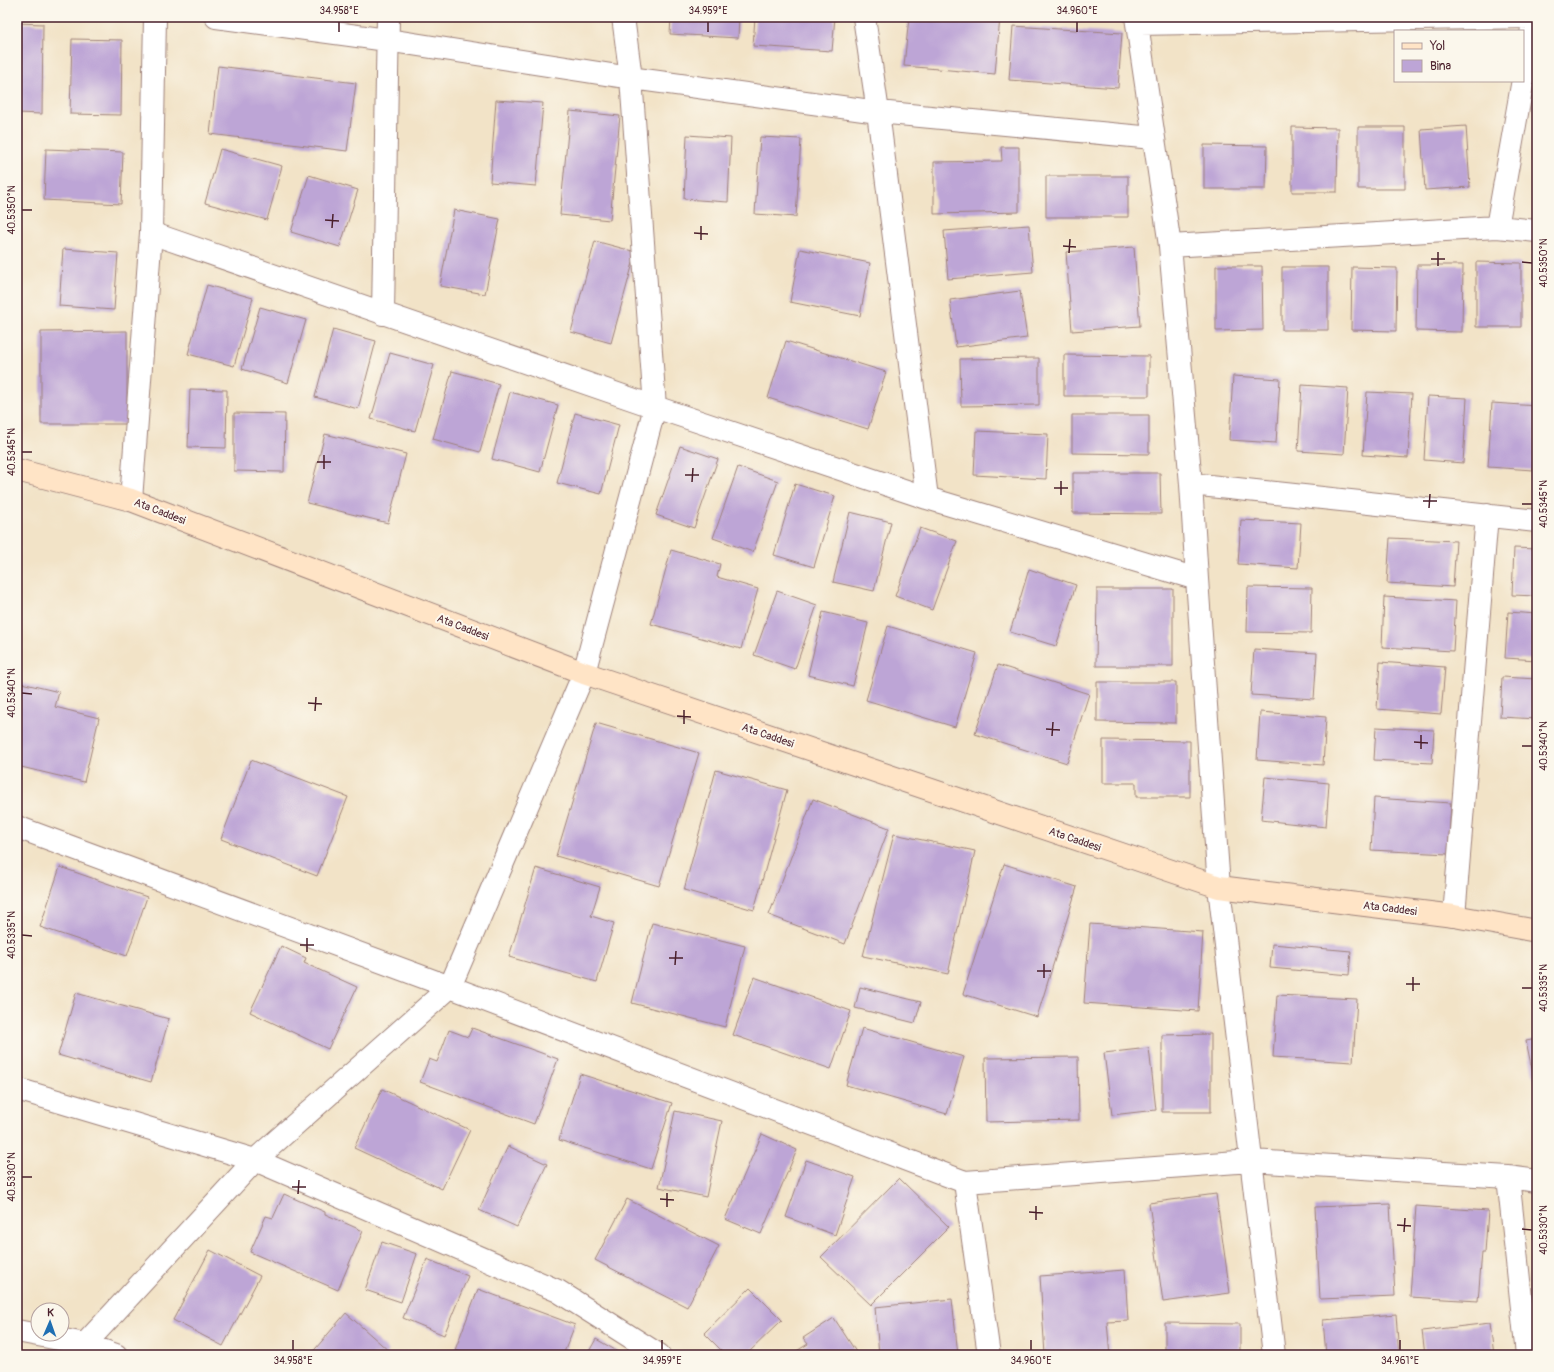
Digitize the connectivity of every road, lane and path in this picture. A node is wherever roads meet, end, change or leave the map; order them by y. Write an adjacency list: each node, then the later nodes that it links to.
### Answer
1 (155, 17): 16 (street)
2 (216, 17): 8 (street)
3 (388, 17): 8 (street)
4 (623, 17): 10 (street)
5 (864, 17): 12 (street)
6 (1534, 17): 7 (street); 9 (street)
7 (1136, 20): 13 (street)
8 (387, 40): 10 (street); 18 (street)
9 (1524, 75)
10 (631, 78): 12 (street); 19 (street)
11 (1523, 82): 14 (street)
12 (878, 112): 13 (street); 22 (street)
13 (1153, 138): 17 (street)
14 (1498, 227): 15 (street); 17 (street)
15 (1537, 231)
16 (151, 233): 18 (street); 23 (street)
17 (1170, 246): 21 (street)
18 (383, 314): 19 (street)
19 (655, 407): 22 (street); 27 (street)
20 (17, 470): 23 (street, Ata Caddesi)
21 (1192, 484): 24 (street); 26 (street)
22 (927, 498): 26 (street)
23 (131, 500): 27 (street, Ata Caddesi)
24 (1487, 515): 25 (street); 30 (street)
25 (1537, 521)
26 (1197, 579): 29 (street)
27 (584, 673): 29 (street, Ata Caddesi); 32 (street)
28 (17, 827): 32 (street)
29 (1220, 887): 30 (street, Ata Caddesi); 35 (street)
30 (1454, 916): 31 (street, Ata Caddesi)
31 (1537, 931)
32 (450, 988): 34 (street); 38 (street)
33 (17, 1089): 34 (street)
34 (255, 1160): 40 (street); 42 (street)
35 (1250, 1160): 36 (street); 38 (street); 44 (street)
36 (1508, 1177): 37 (street); 45 (street)
37 (1537, 1181)
38 (965, 1182): 43 (street)
39 (17, 1332): 40 (street)
40 (85, 1344): 41 (street)
41 (116, 1355)
42 (659, 1355)
43 (990, 1355)
44 (1274, 1355)
45 (1528, 1355)

